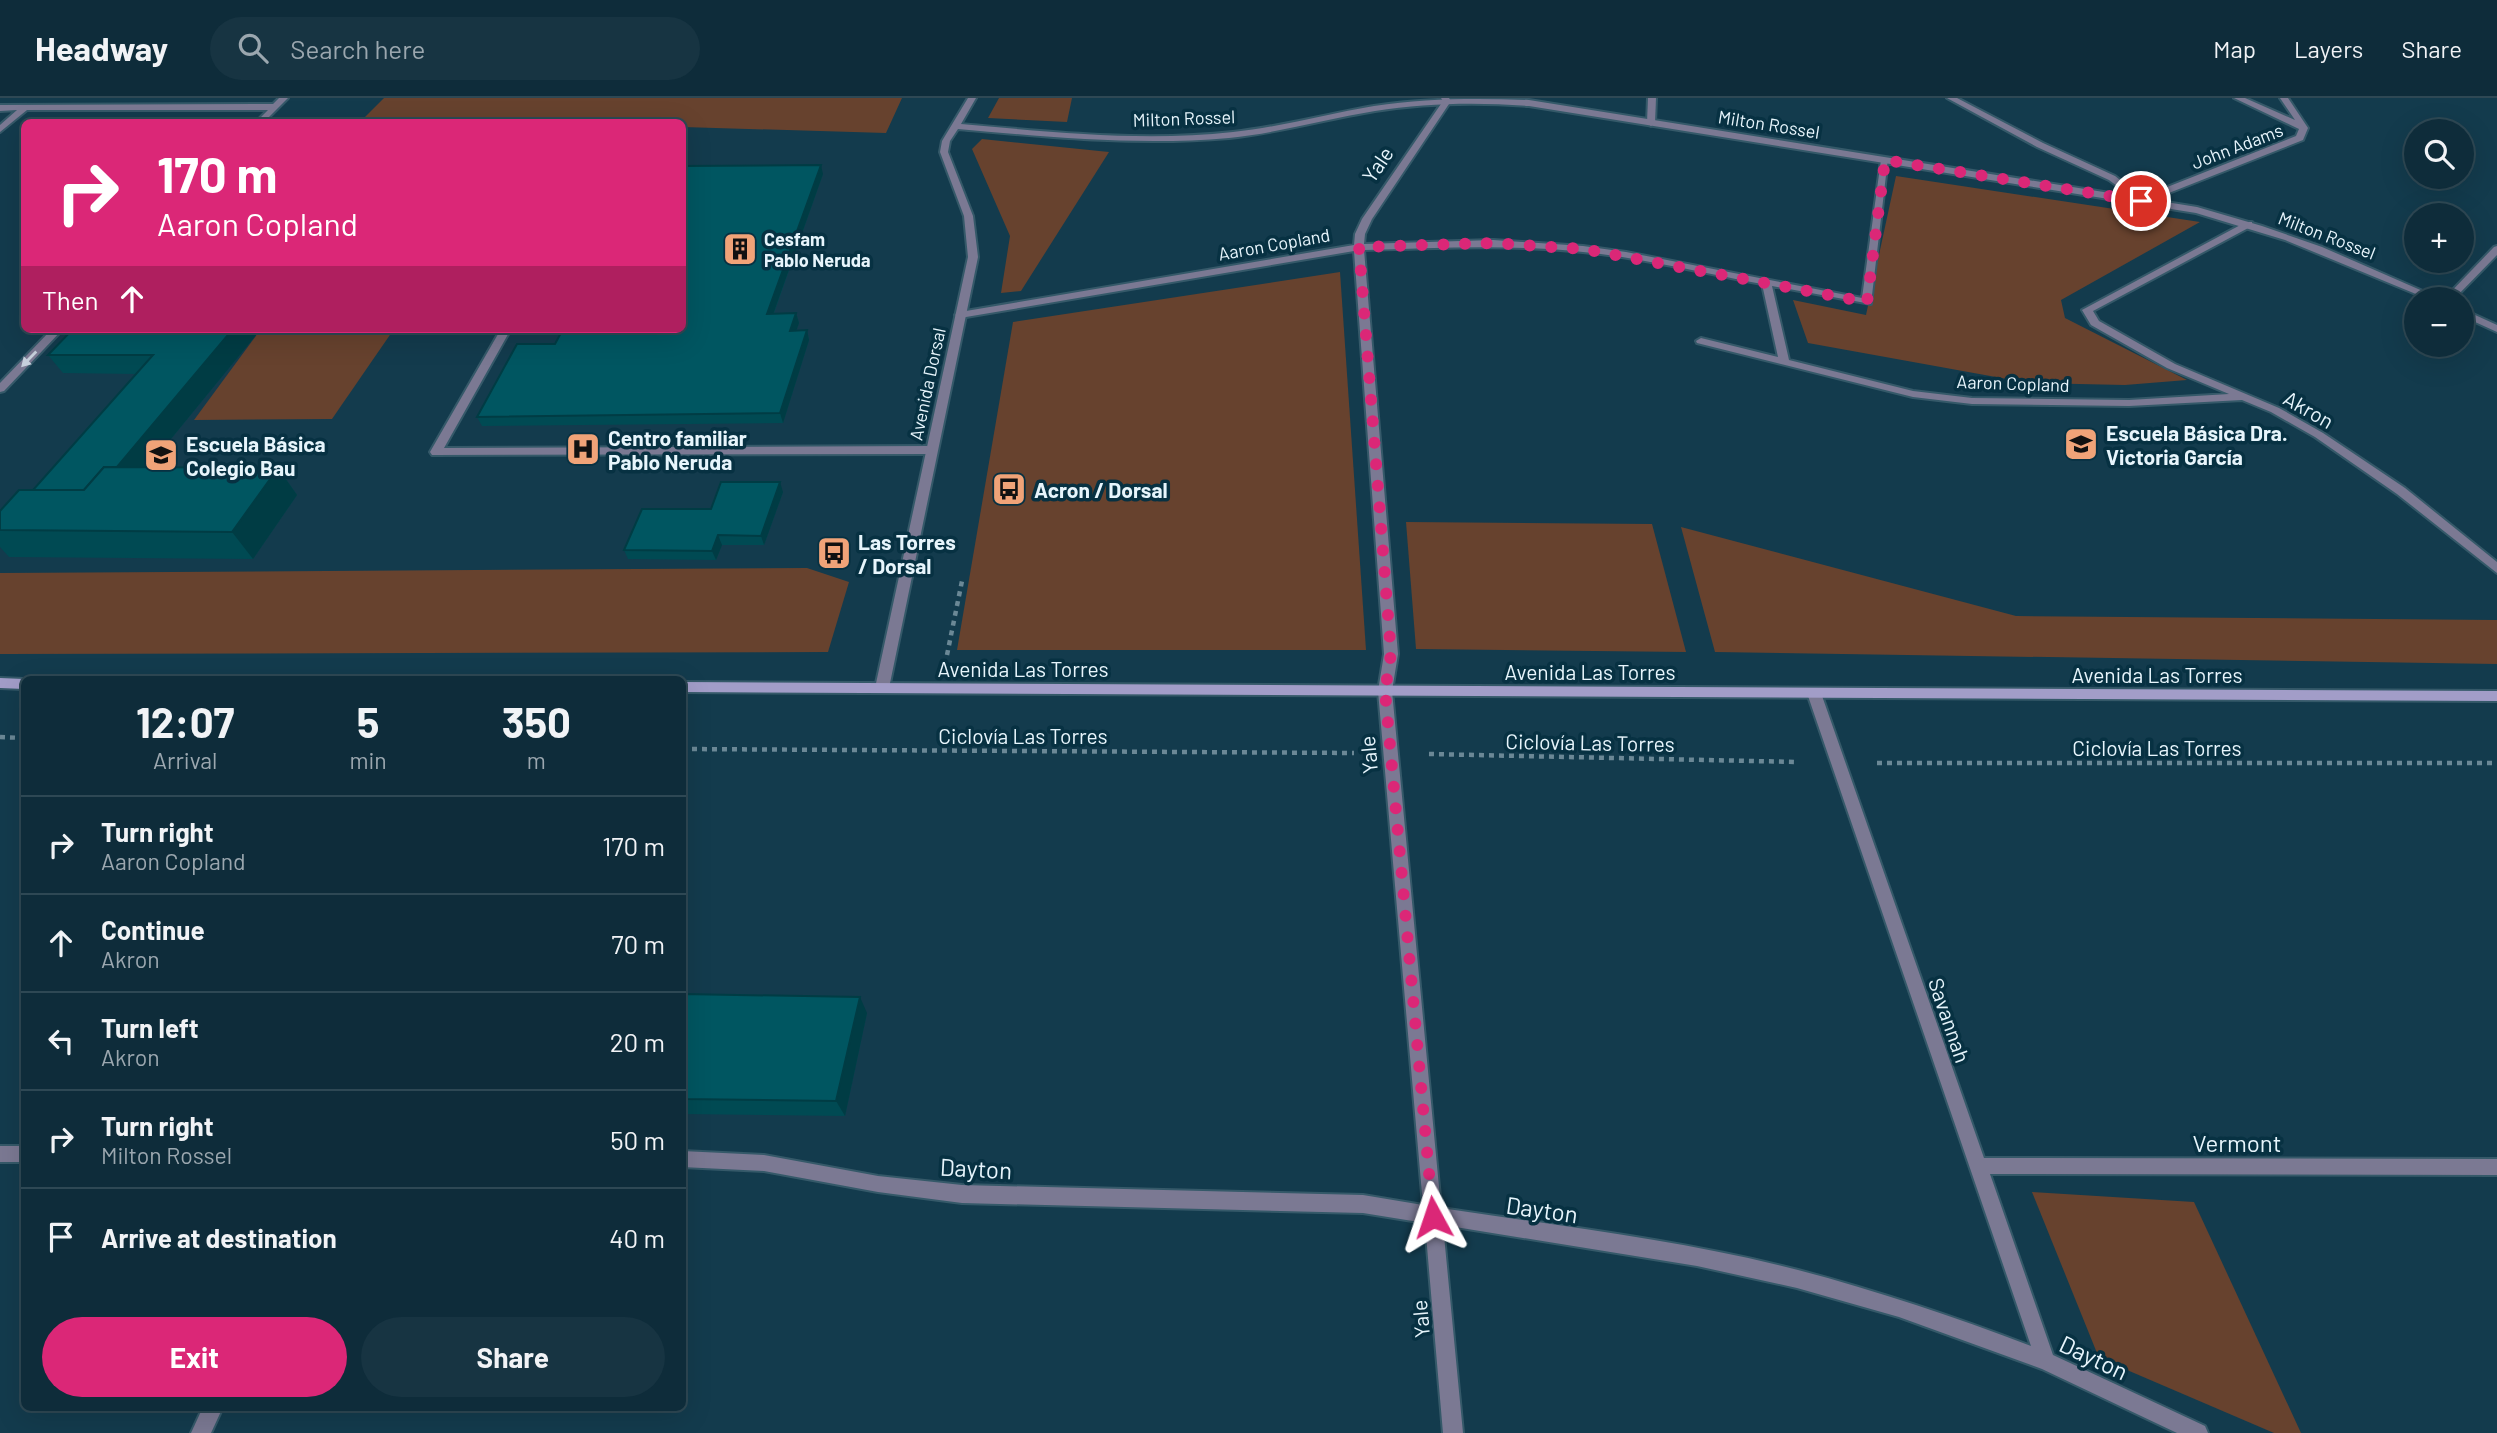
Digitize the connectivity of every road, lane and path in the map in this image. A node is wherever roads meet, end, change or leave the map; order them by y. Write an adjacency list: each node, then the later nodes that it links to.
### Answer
1 (37, 98): 9 (street)
2 (284, 98): 10 (street)
3 (972, 98): 14 (street, Avenida Dorsal)
4 (1652, 98): 13 (street)
5 (1951, 98): 18 (street)
6 (2238, 98): 16 (street)
7 (2284, 98): 16 (street, John Adams)
8 (1446, 99): 13 (street, Milton Rossel); 14 (street, Milton Rossel); 20 (street, Yale)
9 (26, 107): 10 (street); 11 (street); 15 (street)
10 (275, 107): 12 (street)
11 (0, 108)
12 (263, 119)
13 (1651, 123): 17 (street, Milton Rossel)
14 (955, 126): 25 (street, Avenida Dorsal)
15 (0, 128)
16 (2304, 128): 18 (street, John Adams)
17 (1885, 160): 18 (street, Milton Rossel); 22 (street)
18 (2141, 201): 19 (street, Milton Rossel)
19 (2249, 224): 23 (street, Milton Rossel); 33 (street, Akron)
20 (1359, 247): 22 (street, Aaron Copland); 25 (street, Aaron Copland); 42 (street, Yale)
21 (2497, 250): 24 (street)
22 (1766, 282): 31 (street)
23 (2406, 287)
24 (2461, 287)
25 (960, 315): 34 (street, Avenida Dorsal)
26 (2474, 318): 27 (street)
27 (2497, 329)
28 (54, 333): 32 (street, one-way to 32)
29 (504, 333): 34 (street)
30 (1701, 341): 31 (street, Aaron Copland)
31 (1784, 360): 33 (street, Aaron Copland)
32 (0, 389)
33 (2245, 396): 35 (street, Akron)
34 (932, 450): 40 (street, Avenida Dorsal)
35 (2497, 569)
36 (962, 581): 41 (path)
37 (0, 683): 38 (main road)
38 (21, 684)
39 (686, 687): 40 (main road, Avenida Las Torres)
40 (882, 688): 41 (main road, Avenida Las Torres)
41 (941, 688): 42 (main road, Avenida Las Torres)
42 (1385, 691): 43 (main road, Avenida Las Torres); 48 (street, Yale)
43 (1814, 693): 44 (main road, Avenida Las Torres); 49 (street, Savannah)
44 (2497, 696)
45 (0, 737): 46 (path)
46 (21, 738)
47 (686, 749): 48 (path, Ciclovía Las Torres)
48 (1390, 754): 49 (path, Ciclovía Las Torres); 56 (street, Yale)
49 (1839, 763): 50 (path, Ciclovía Las Torres); 54 (street, Savannah)
50 (2497, 763)
51 (0, 1154): 52 (street)
52 (21, 1154)
53 (686, 1159): 56 (street, Dayton)
54 (1978, 1166): 55 (street, Vermont); 57 (street, Savannah)
55 (2497, 1167)
56 (1433, 1217): 57 (street, Dayton); 60 (street, Yale)
57 (2046, 1361): 61 (street, Dayton)
58 (211, 1411): 59 (street)
59 (201, 1433)
60 (1453, 1433)
61 (2198, 1433)

